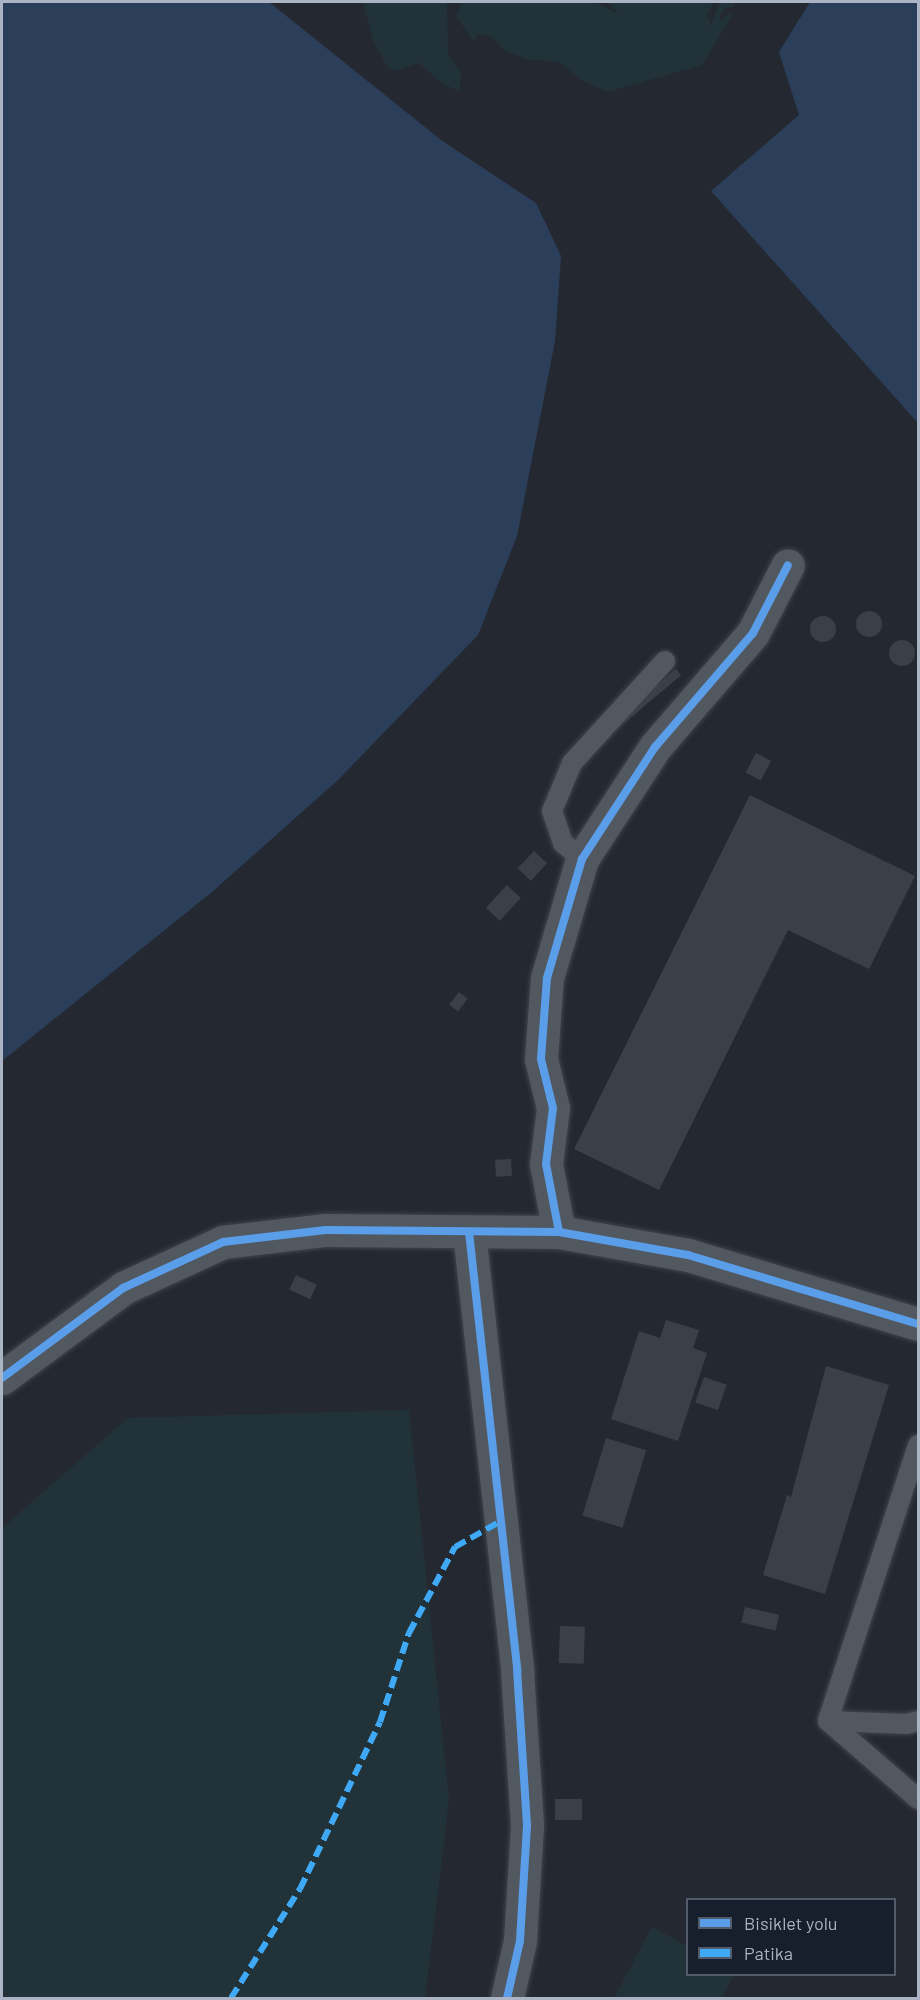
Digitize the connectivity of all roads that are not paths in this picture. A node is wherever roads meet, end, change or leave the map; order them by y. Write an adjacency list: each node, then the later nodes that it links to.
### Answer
1 (788, 565): 3 (street)
2 (665, 661): 3 (lane)
3 (582, 858): 5 (street)
4 (469, 1232): 5 (street); 7 (street); 12 (street)
5 (559, 1232): 6 (street)
6 (918, 1324)
7 (2, 1378)
8 (918, 1445): 9 (lane)
9 (828, 1721): 10 (lane); 11 (lane)
10 (918, 1721)
11 (918, 1799)
12 (507, 1998)

